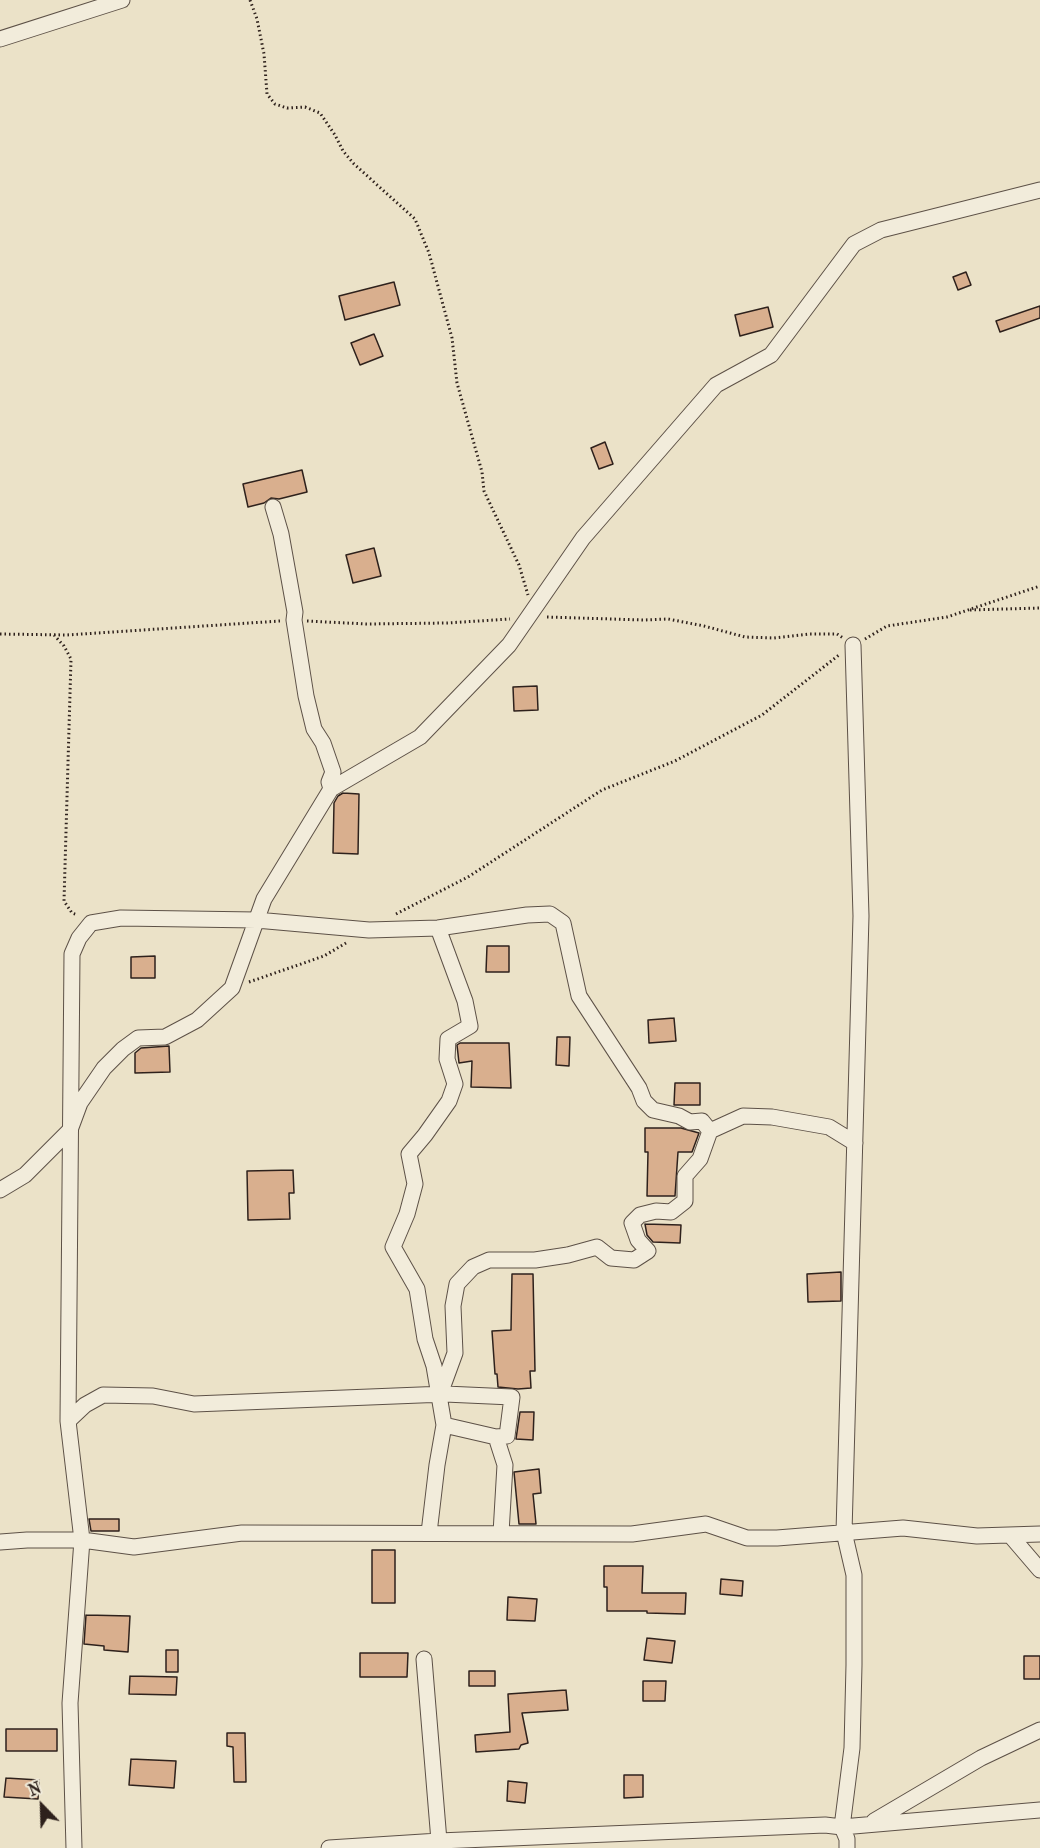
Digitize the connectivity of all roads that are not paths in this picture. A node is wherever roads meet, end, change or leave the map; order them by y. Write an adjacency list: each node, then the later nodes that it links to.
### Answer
1 (122, 0): 2 (street)
2 (0, 39)
3 (1040, 190): 6 (street)
4 (273, 507): 6 (street)
5 (853, 645): 11 (street)
6 (331, 789): 7 (street)
7 (256, 920): 8 (street); 9 (street); 9 (street)
8 (438, 928): 10 (street); 13 (street)
9 (70, 1130): 12 (street); 14 (street)
10 (710, 1131): 11 (street); 13 (street)
11 (855, 1143): 17 (street)
12 (0, 1190)
13 (440, 1394): 14 (street); 15 (street); 16 (street)
14 (68, 1420): 22 (street)
15 (444, 1425): 16 (street); 18 (street)
16 (496, 1437): 19 (street)
17 (844, 1532): 19 (street); 21 (street); 29 (street)
18 (429, 1533): 19 (street); 22 (street)
19 (501, 1533)
20 (1040, 1534): 21 (street)
21 (1010, 1535): 24 (street)
22 (82, 1540): 23 (street); 31 (street)
23 (0, 1542)
24 (1040, 1570)
25 (424, 1659): 30 (street)
26 (1040, 1731): 28 (street)
27 (1040, 1810): 28 (street)
28 (868, 1824): 29 (street)
29 (842, 1827): 30 (street); 33 (street)
30 (439, 1841): 32 (street)
31 (74, 1848)
32 (329, 1848)
33 (847, 1848)

